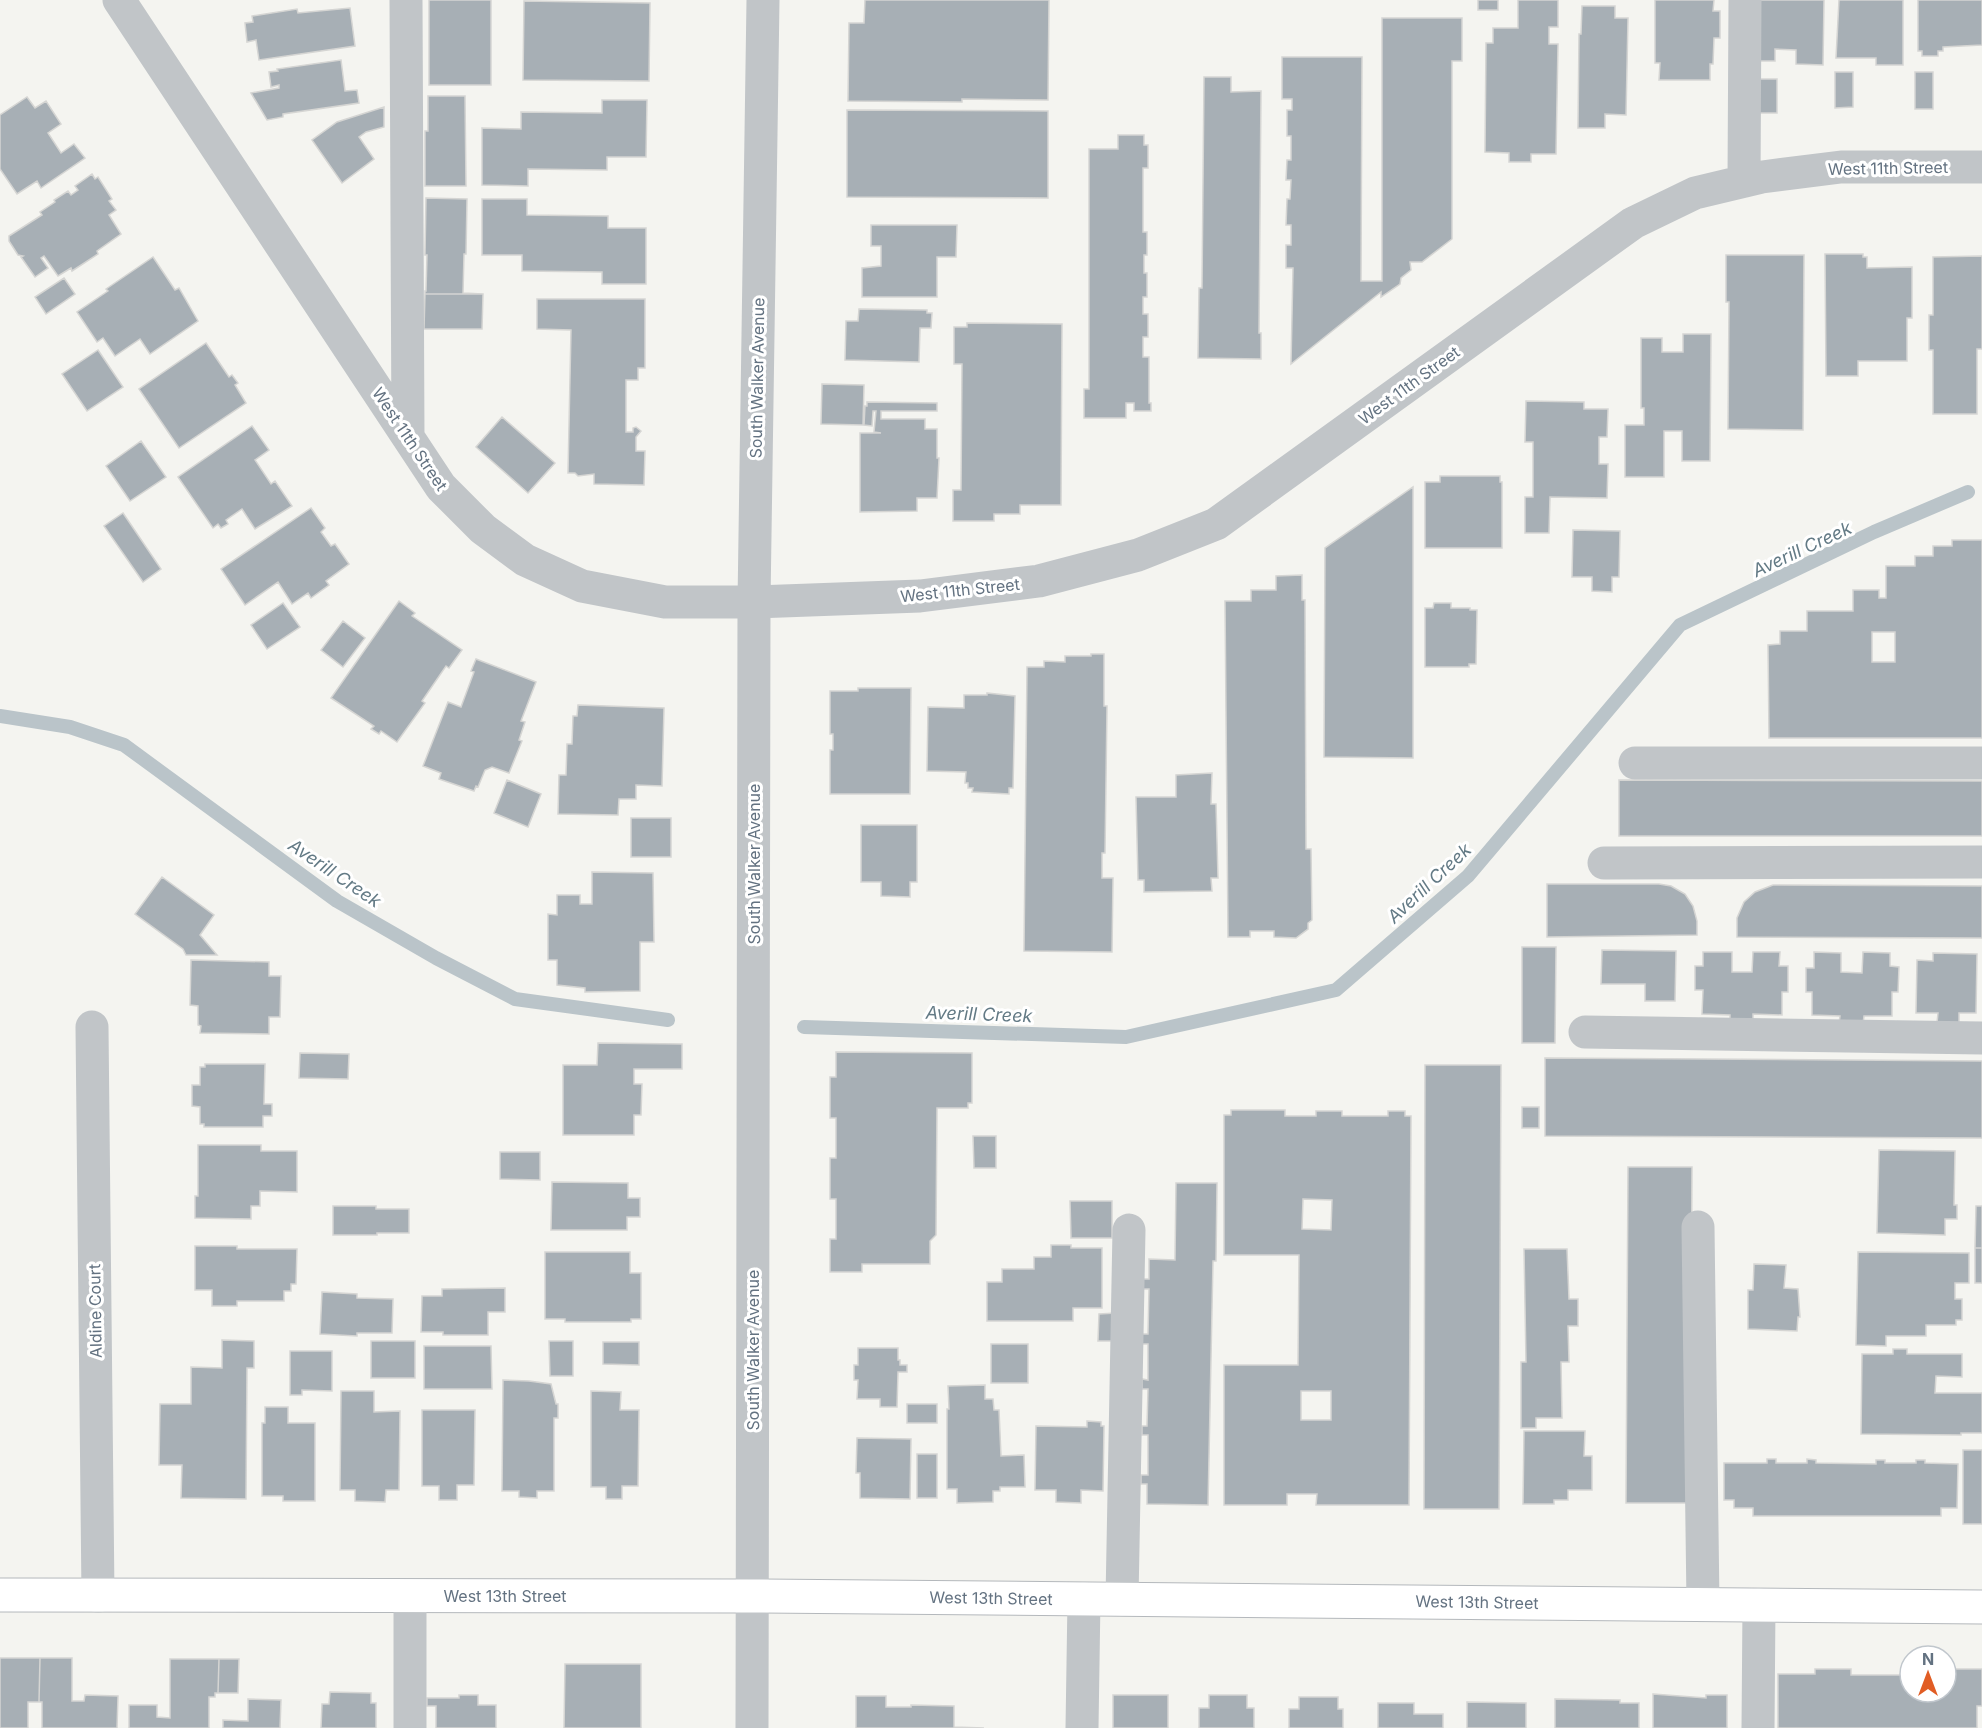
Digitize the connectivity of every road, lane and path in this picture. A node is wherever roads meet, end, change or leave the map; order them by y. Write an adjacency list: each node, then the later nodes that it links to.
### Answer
1 (119, 0): 7 (street, West 11th Street)
2 (406, 0): 7 (street)
3 (763, 0): 8 (street, South Walker Avenue)
4 (1744, 0): 6 (street)
5 (1982, 167): 6 (street, West 11th Street)
6 (1744, 181): 8 (street, West 11th Street)
7 (408, 437): 8 (street, West 11th Street)
8 (754, 602): 21 (street, South Walker Avenue)
9 (1635, 763): 10 (street)
10 (1982, 763)
11 (1982, 862): 12 (street)
12 (1604, 863)
13 (92, 1026): 19 (street, Aldine Court)
14 (1585, 1032): 15 (street)
15 (1982, 1038)
16 (1698, 1227): 24 (street)
17 (1129, 1230): 23 (street)
18 (0, 1595): 19 (main road, West 13th Street)
19 (98, 1596): 20 (main road, West 13th Street)
20 (410, 1596): 21 (main road, West 13th Street); 27 (street)
21 (753, 1596): 22 (main road, West 13th Street); 28 (street, South Walker Avenue)
22 (1084, 1599): 23 (main road, West 13th Street); 29 (street)
23 (1122, 1599): 24 (main road, West 13th Street)
24 (1703, 1604): 25 (main road, West 13th Street)
25 (1759, 1605): 26 (main road, West 13th Street); 30 (street)
26 (1982, 1607)
27 (410, 1728)
28 (752, 1728)
29 (1082, 1728)
30 (1758, 1728)

